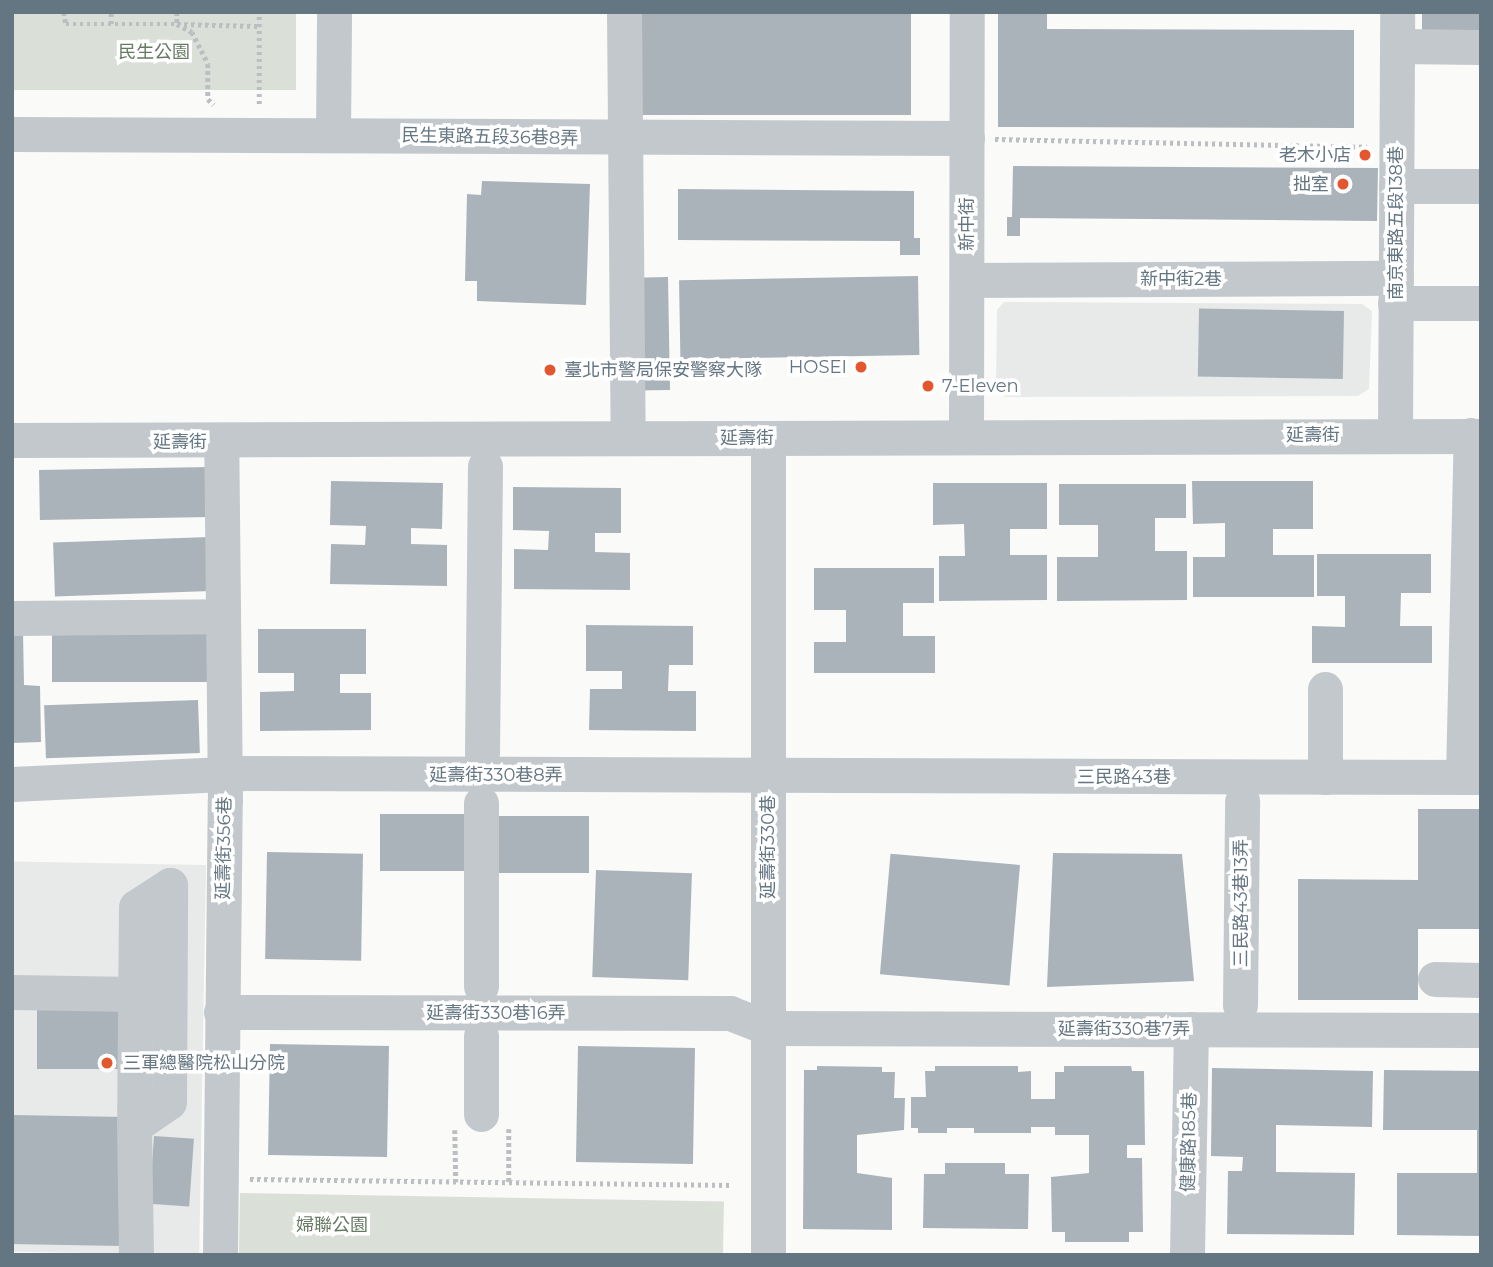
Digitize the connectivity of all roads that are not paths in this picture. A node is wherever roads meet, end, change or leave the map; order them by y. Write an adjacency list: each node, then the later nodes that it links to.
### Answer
1 (334, 12): 8 (street)
2 (624, 12): 9 (street)
3 (967, 12): 10 (street, 新中街)
4 (1397, 12): 5 (street, 南京東路五段138巷)
5 (1397, 47): 6 (street); 11 (street, 南京東路五段138巷)
6 (1481, 47)
7 (12, 134): 8 (street, 民生東路五段36巷8弄)
8 (333, 135): 9 (street, 民生東路五段36巷8弄)
9 (624, 138): 10 (street, 民生東路五段36巷8弄); 19 (street)
10 (967, 138): 13 (street, 新中街)
11 (1396, 186): 12 (street); 14 (street, 南京東路五段138巷)
12 (1481, 186)
13 (967, 280): 14 (street, 新中街2巷); 18 (street, 新中街)
14 (1396, 290): 15 (street, 新中街2巷); 16 (street, 南京東路五段138巷)
15 (1481, 303)
16 (1395, 434): 17 (street, 延壽街); 18 (street, 延壽街)
17 (1476, 435): 31 (street)
18 (967, 436): 20 (street, 延壽街)
19 (628, 437): 20 (street, 延壽街); 22 (street, 延壽街)
20 (768, 438): 29 (street, 延壽街330巷)
21 (12, 440): 22 (street, 延壽街)
22 (221, 442): 24 (street, 延壽街356巷)
23 (485, 466): 27 (street)
24 (223, 616): 25 (street); 28 (street, 延壽街356巷)
25 (12, 618)
26 (1325, 689): 30 (street)
27 (482, 753)
28 (224, 775): 29 (street, 延壽街330巷8弄); 32 (street, 延壽街330巷8弄); 41 (street, 延壽街356巷)
29 (768, 777): 30 (street, 三民路43巷); 42 (street, 延壽街330巷)
30 (1325, 777): 31 (street, 三民路43巷)
31 (1472, 777)
32 (12, 784)
33 (1242, 801): 40 (street, 三民路43巷13弄)
34 (481, 803): 37 (street)
35 (1435, 979): 36 (street)
36 (1481, 980)
37 (481, 986)
38 (12, 992): 39 (street)
39 (135, 993): 47 (street); 47 (street)
40 (1240, 1004)
41 (221, 1012): 42 (street, 延壽街330巷16弄); 49 (street, 延壽街356巷)
42 (768, 1028): 43 (street, 延壽街330巷7弄); 50 (street, 延壽街330巷)
43 (1191, 1029): 44 (street, 延壽街330巷7弄); 51 (street, 健康路185巷)
44 (1481, 1030)
45 (481, 1036): 46 (street)
46 (481, 1114)
47 (134, 1126): 48 (street)
48 (136, 1255)
49 (220, 1255)
50 (768, 1255)
51 (1187, 1255)

